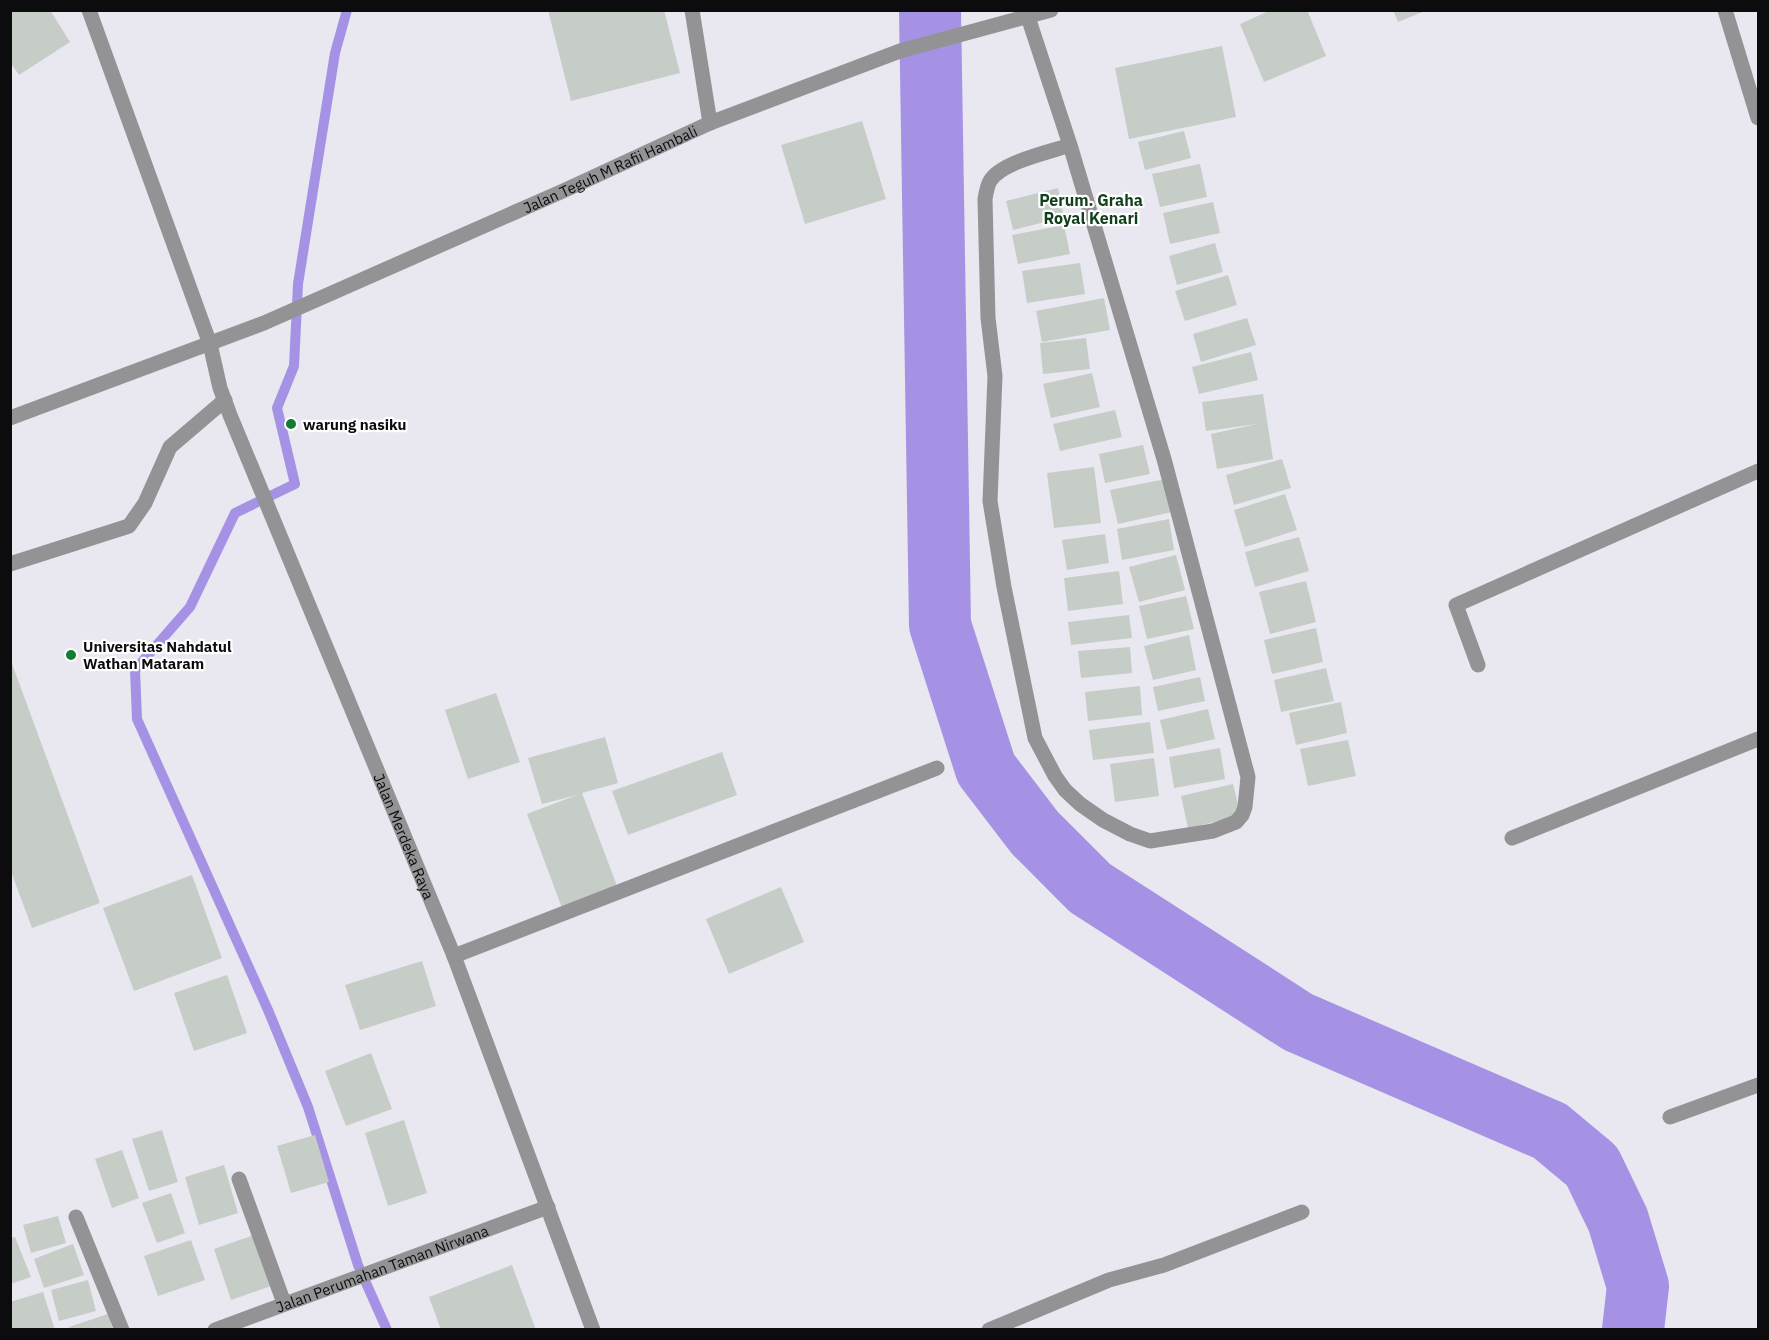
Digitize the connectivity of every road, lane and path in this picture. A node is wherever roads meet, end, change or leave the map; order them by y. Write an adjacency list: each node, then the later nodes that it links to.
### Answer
1 (89, 10): 9 (street, Jalan Merdeka Raya)
2 (692, 10): 7 (street)
3 (1050, 10): 5 (street, Jalan Teguh M Rafii Hambali)
4 (1725, 10): 6 (street)
5 (1028, 17): 7 (street, Jalan Teguh M Rafii Hambali); 8 (street)
6 (1758, 118)
7 (710, 123): 9 (street, Jalan Teguh M Rafii Hambali)
8 (1070, 145): 8 (street)
9 (210, 344): 10 (street, Jalan Merdeka Raya); 11 (street, Jalan Teguh M Rafii Hambali)
10 (227, 408): 13 (street); 18 (street, Jalan Merdeka Raya)
11 (10, 418)
12 (1758, 471): 14 (street)
13 (10, 564)
14 (1478, 665)
15 (1758, 739): 17 (street)
16 (937, 768): 18 (street)
17 (1512, 838)
18 (454, 956): 22 (street, Jalan Merdeka Raya)
19 (1758, 1085): 20 (street)
20 (1670, 1117)
21 (239, 1179): 25 (street)
22 (548, 1207): 25 (street, Jalan Perumahan Taman Nirwana); 28 (street, Jalan Merdeka Raya)
23 (1302, 1212): 29 (street)
24 (76, 1217): 26 (street)
25 (284, 1303): 27 (street, Jalan Perumahan Taman Nirwana)
26 (122, 1329)
27 (215, 1329)
28 (593, 1329)
29 (989, 1329)

